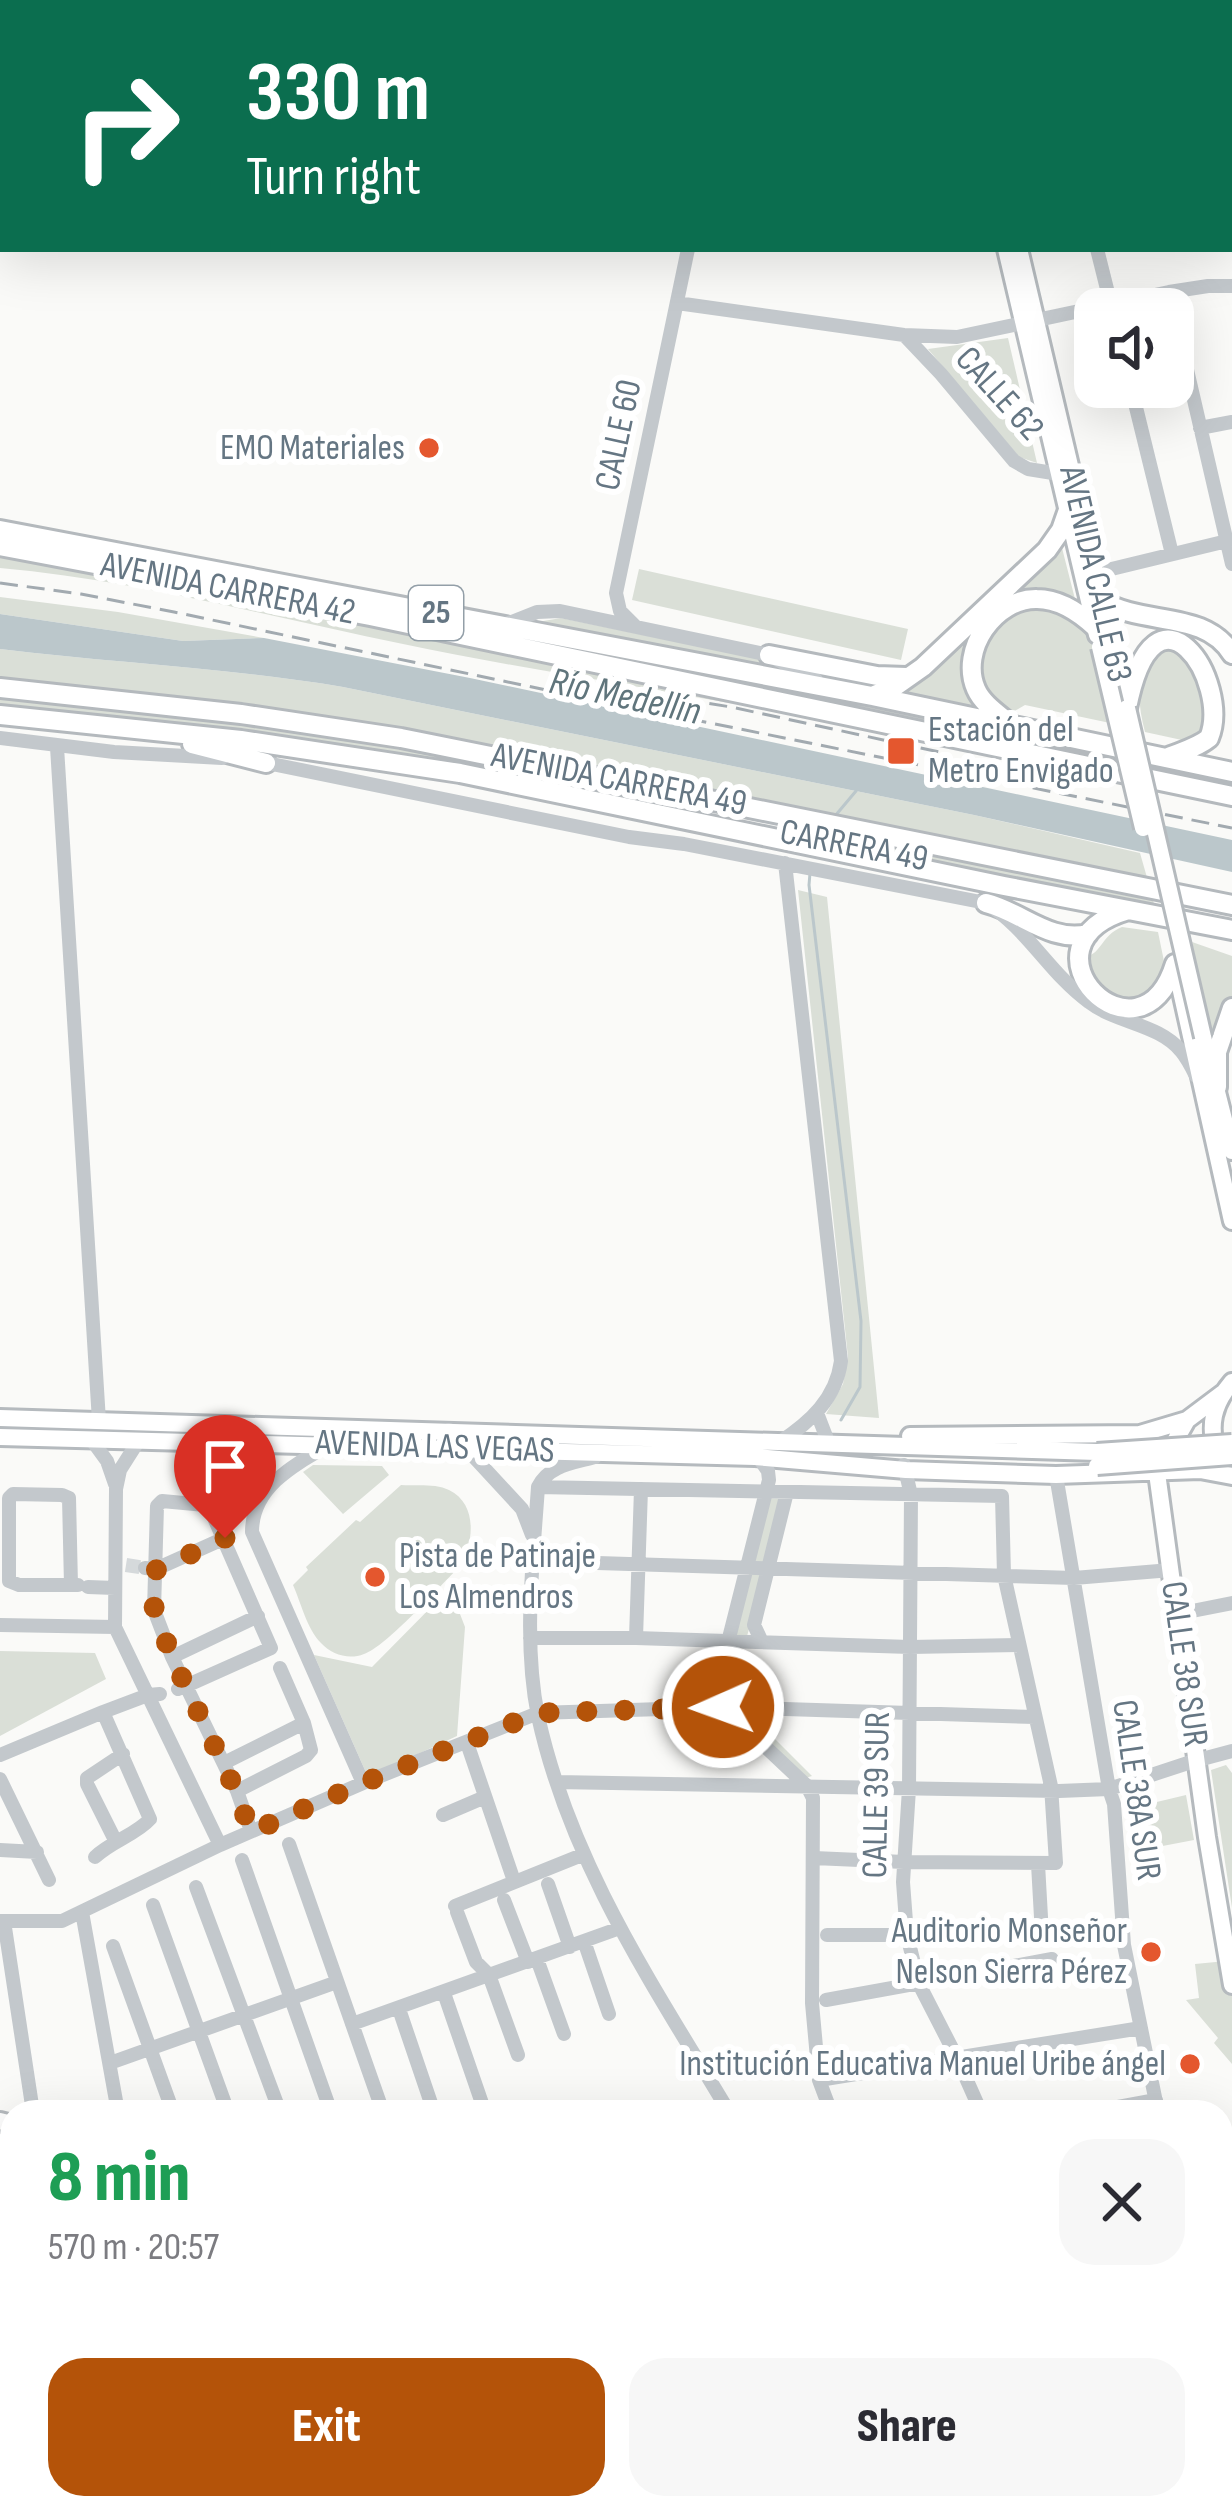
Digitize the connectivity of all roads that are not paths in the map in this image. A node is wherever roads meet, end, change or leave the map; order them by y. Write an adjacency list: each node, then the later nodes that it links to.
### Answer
1 (687, 252): 8 (street, CALLE 60)
2 (1007, 252): 10 (main road)
3 (1018, 252): 10 (main road)
4 (1098, 252): 5 (street)
5 (1106, 288)
6 (1231, 290): 7 (street)
7 (1194, 291)
8 (677, 303): 11 (street); 28 (street, CALLE 60)
9 (1074, 314): 10 (street)
10 (1030, 323): 11 (street); 16 (main road, AVENIDA CALLE 63); 24 (main road, AVENIDA CALLE 63)
11 (904, 335): 16 (street, CALLE 62)
12 (1194, 402): 15 (street)
13 (1136, 408): 21 (street)
14 (1232, 422): 15 (street)
15 (1200, 428): 19 (street)
16 (1059, 474): 17 (main road, AVENIDA CALLE 63)
17 (1067, 510): 29 (main road, AVENIDA CALLE 63); 32 (highway)
18 (0, 530): 22 (highway, AVENIDA CARRERA 42 / 25)
19 (1227, 541): 21 (street); 23 (street)
20 (0, 546): 25 (highway, AVENIDA CARRERA 42 / 25)
21 (1172, 554): 24 (street)
22 (181, 564): 25 (highway); 27 (highway, AVENIDA CARRERA 42 / 25)
23 (1232, 564)
24 (1095, 573): 26 (main road, AVENIDA CALLE 63)
25 (226, 589): 47 (highway, AVENIDA CARRERA 42 / 25)
26 (1102, 600): 31 (highway); 36 (main road, AVENIDA CALLE 63)
27 (502, 626): 28 (street, AVENIDA CARRERA 42); 34 (highway, AVENIDA CARRERA 42 / 25)
28 (634, 626): 30 (street, AVENIDA CARRERA 42)
29 (1098, 638): 39 (highway); 54 (main road, AVENIDA CALLE 63, bridge)
30 (769, 655): 32 (highway); 34 (street, AVENIDA CARRERA 42)
31 (1229, 657): 36 (highway); 42 (highway)
32 (911, 676): 35 (highway)
33 (0, 688): 46 (highway, AVENIDA CARRERA 49)
34 (831, 688): 35 (highway, AVENIDA CARRERA 42 / 25)
35 (872, 697): 39 (highway, AVENIDA CARRERA 42 / 25)
36 (1127, 708): 56 (main road, AVENIDA CALLE 63, bridge)
37 (0, 715): 38 (highway, AVENIDA CARRERA 49)
38 (117, 726): 43 (highway); 45 (highway, AVENIDA CARRERA 49)
39 (1013, 726): 42 (highway, AVENIDA CARRERA 42 / 25)
40 (0, 738): 41 (street, CARRERA 49)
41 (57, 747): 43 (street, CARRERA 49); 63 (street)
42 (1166, 758): 44 (highway, AVENIDA CARRERA 42 / 25)
43 (266, 763): 48 (street, CARRERA 49)
44 (1232, 772)
45 (460, 773): 46 (highway); 51 (highway, AVENIDA CARRERA 49)
46 (609, 779): 50 (highway, AVENIDA CARRERA 49)
47 (1232, 796)
48 (793, 865): 49 (street, CARRERA 49); 60 (street)
49 (986, 903): 53 (highway); 56 (street)
50 (1232, 904)
51 (1131, 909): 52 (highway, AVENIDA CARRERA 49); 53 (highway)
52 (1232, 930)
53 (1088, 934): 54 (highway)
54 (1175, 964): 56 (main road, AVENIDA CALLE 63)
55 (1232, 1008): 56 (highway)
56 (1209, 1086): 57 (main road); 58 (main road)
57 (1232, 1151)
58 (1232, 1221)
59 (1230, 1385): 62 (main road); 84 (main road)
60 (817, 1413): 69 (street); 72 (street)
61 (0, 1418): 63 (main road, AVENIDA LAS VEGAS)
62 (1187, 1420): 67 (main road, AVENIDA LAS VEGAS); 81 (main road)
63 (95, 1430): 64 (main road, AVENIDA LAS VEGAS); 66 (main road, AVENIDA LAS VEGAS); 68 (main road, AVENIDA LAS VEGAS); 86 (street)
64 (449, 1430): 65 (main road, AVENIDA LAS VEGAS); 73 (street)
65 (542, 1434): 72 (main road, AVENIDA LAS VEGAS); 74 (main road)
66 (0, 1436)
67 (1125, 1436): 69 (main road, AVENIDA LAS VEGAS); 82 (main road)
68 (139, 1440): 71 (main road, AVENIDA LAS VEGAS); 86 (street)
69 (825, 1442): 72 (main road, AVENIDA LAS VEGAS); 78 (main road, AVENIDA LAS VEGAS); 79 (main road)
70 (1232, 1443): 78 (main road, AVENIDA LAS VEGAS, bridge)
71 (331, 1444): 73 (main road, AVENIDA LAS VEGAS); 132 (street)
72 (777, 1444)
73 (465, 1448): 74 (main road, AVENIDA LAS VEGAS); 92 (street)
74 (497, 1449): 75 (main road, AVENIDA LAS VEGAS)
75 (610, 1453): 77 (main road, AVENIDA LAS VEGAS); 85 (street)
76 (1232, 1456): 78 (main road, AVENIDA LAS VEGAS, bridge)
77 (759, 1457): 79 (main road, AVENIDA LAS VEGAS); 88 (street)
78 (1097, 1459): 80 (main road, AVENIDA LAS VEGAS)
79 (808, 1461): 80 (main road, AVENIDA LAS VEGAS)
80 (905, 1468): 83 (main road, AVENIDA LAS VEGAS); 90 (street, CALLE 39 SUR)
81 (1157, 1473): 82 (main road, AVENIDA LAS VEGAS); 84 (main road, AVENIDA LAS VEGAS); 97 (main road, CALLE 38 SUR)
82 (1134, 1474): 83 (main road, AVENIDA LAS VEGAS)
83 (1057, 1475): 100 (street, CALLE 38A SUR)
84 (1232, 1476)
85 (538, 1486): 87 (street); 92 (street)
86 (116, 1489): 102 (street)
87 (641, 1489): 88 (street); 93 (street)
88 (767, 1492): 89 (street); 94 (street)
89 (787, 1492): 90 (street); 95 (street)
90 (911, 1495): 98 (street, CALLE 39 SUR); 99 (street)
91 (225, 1538): 96 (street); 96 (street); 105 (street)
92 (534, 1554): 93 (street); 108 (street)
93 (640, 1564): 94 (street); 109 (street)
94 (747, 1567): 95 (street); 110 (street)
95 (768, 1568): 98 (street); 111 (street)
96 (150, 1569): 114 (street)
97 (1171, 1570): 100 (street); 104 (main road, CALLE 38 SUR)
98 (911, 1573): 99 (street); 113 (street, CALLE 39 SUR)
99 (1004, 1575): 100 (street); 112 (street)
100 (1074, 1578): 135 (street, CALLE 38A SUR)
101 (79, 1586): 101 (street); 102 (street)
102 (115, 1588): 107 (street)
103 (1232, 1604): 104 (street)
104 (1177, 1614): 128 (main road, CALLE 38 SUR)
105 (258, 1616): 114 (street); 116 (street)
106 (0, 1625): 107 (street)
107 (115, 1628): 117 (street)
108 (530, 1638): 109 (street); 121 (street)
109 (636, 1638): 110 (street)
110 (728, 1642): 111 (street); 118 (street)
111 (762, 1642): 113 (street)
112 (1019, 1645): 113 (street); 122 (street)
113 (910, 1647): 120 (street, CALLE 39 SUR)
114 (172, 1657): 116 (street)
115 (280, 1668): 123 (street)
116 (183, 1687): 129 (street)
117 (154, 1695): 119 (street); 143 (street)
118 (723, 1707): 120 (street); 121 (street); 133 (street)
119 (103, 1712): 126 (street); 127 (street)
120 (909, 1712): 122 (street); 134 (street, CALLE 39 SUR)
121 (538, 1713): 124 (street); 131 (street)
122 (1035, 1717): 137 (street)
123 (304, 1723): 129 (street); 136 (street)
124 (467, 1743): 132 (street); 138 (street)
125 (1232, 1751): 128 (street)
126 (123, 1754): 141 (street); 141 (street)
127 (0, 1755)
128 (1198, 1760): 135 (street); 170 (main road, CALLE 38 SUR)
129 (224, 1763): 136 (street)
130 (0, 1779): 145 (street)
131 (556, 1782): 133 (street); 146 (street)
132 (363, 1783): 140 (street)
133 (807, 1786): 134 (street); 148 (street)
134 (909, 1789): 137 (street); 150 (street, CALLE 39 SUR)
135 (1109, 1789): 137 (street); 178 (street, CALLE 38A SUR)
136 (236, 1791): 140 (street)
137 (1051, 1791): 151 (street)
138 (485, 1797): 139 (street); 153 (street)
139 (443, 1815)
140 (251, 1832): 143 (street)
141 (116, 1840): 147 (street)
142 (289, 1844): 168 (street)
143 (220, 1845): 158 (street)
144 (0, 1850): 145 (street)
145 (37, 1852): 152 (street)
146 (582, 1855): 153 (street); 160 (street)
147 (95, 1857)
148 (814, 1858): 150 (street); 185 (street)
149 (242, 1860): 172 (street)
150 (904, 1862): 151 (street); 162 (street, CALLE 39 SUR)
151 (1038, 1864): 162 (street)
152 (49, 1880)
153 (514, 1881): 167 (street)
154 (548, 1885): 163 (street)
155 (196, 1886): 176 (street)
156 (504, 1900): 166 (street)
157 (153, 1905): 179 (street)
158 (82, 1912): 159 (street); 184 (street)
159 (2, 1922): 186 (street)
160 (620, 1928): 163 (street); 195 (street)
161 (827, 1935): 162 (street)
162 (907, 1935): 169 (street, CALLE 39 SUR)
163 (577, 1944): 166 (street); 175 (street)
164 (112, 1946): 181 (street)
165 (1052, 1959): 169 (street)
166 (532, 1960): 167 (street); 180 (street)
167 (489, 1975): 171 (street); 182 (street)
168 (337, 1982): 172 (street); 177 (street)
169 (919, 1984): 173 (street); 183 (street, CALLE 39 SUR)
170 (1232, 1985)
171 (444, 1993): 174 (street); 194 (street)
172 (291, 1998): 176 (street); 191 (street)
173 (826, 2000)
174 (399, 2009): 177 (street); 193 (street)
175 (609, 2014)
176 (245, 2015): 179 (street); 190 (street)
177 (352, 2024): 192 (street)
178 (1141, 2028): 183 (street); 198 (street, CALLE 38A SUR)
179 (198, 2032): 181 (street); 189 (street)
180 (564, 2034)
181 (151, 2048): 184 (street); 188 (street)
182 (518, 2055)
183 (957, 2058): 185 (street); 197 (street, CALLE 39 SUR)
184 (110, 2063): 187 (street)
185 (820, 2080): 196 (street)
186 (31, 2100)
187 (116, 2100)
188 (169, 2100)
189 (224, 2100)
190 (276, 2100)
191 (327, 2100)
192 (378, 2100)
193 (430, 2100)
194 (481, 2100)
195 (722, 2100)
196 (827, 2100)
197 (976, 2100)
198 (1156, 2100)

